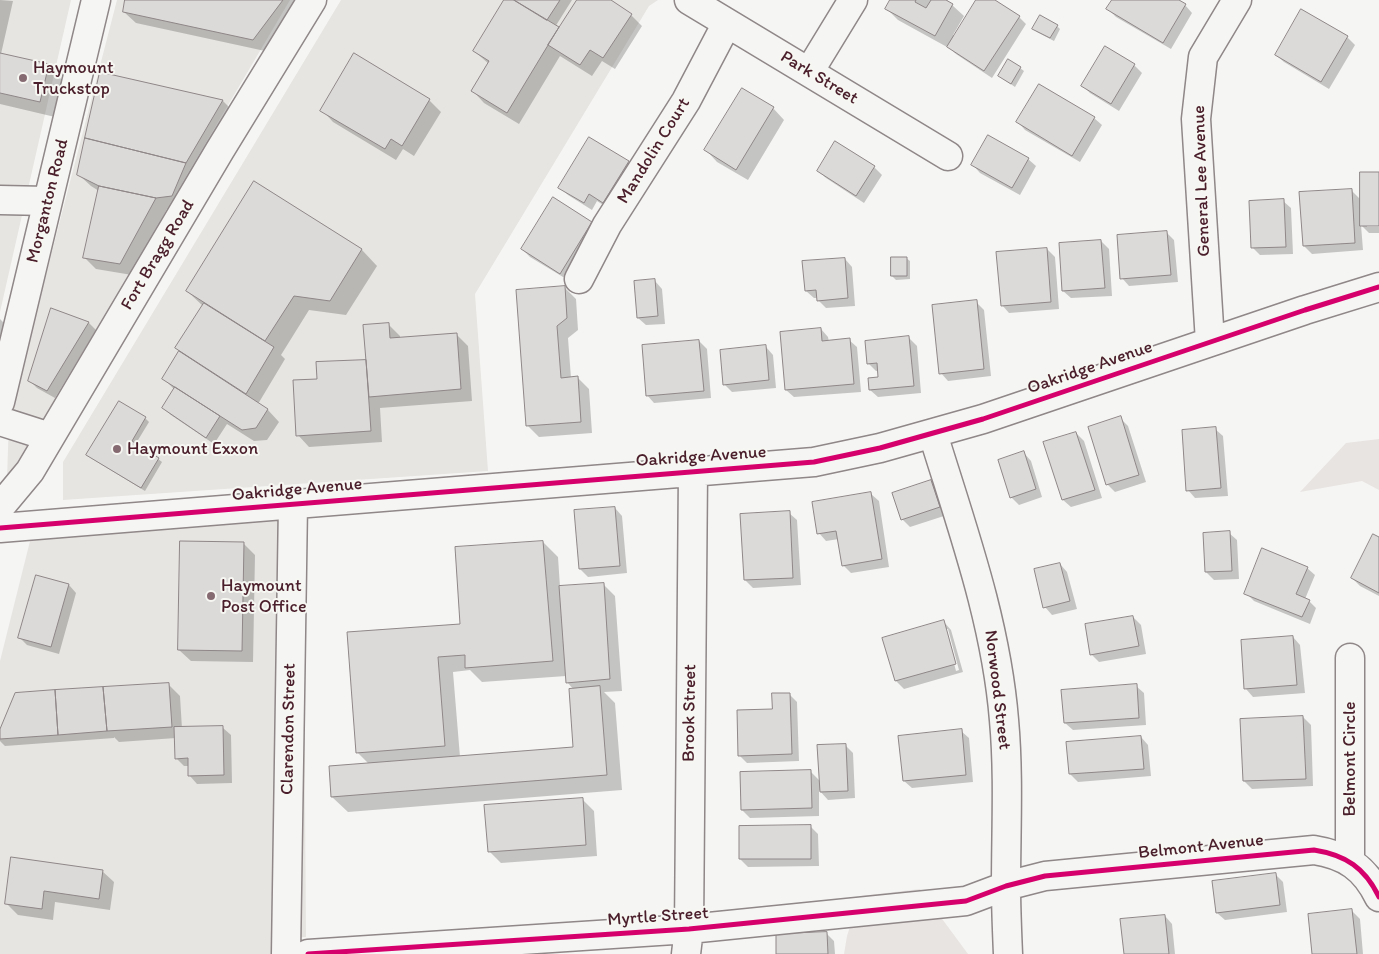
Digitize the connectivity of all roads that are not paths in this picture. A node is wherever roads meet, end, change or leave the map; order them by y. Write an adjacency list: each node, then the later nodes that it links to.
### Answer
1 (96, 0): 10 (street, Morganton Road)
2 (312, 0): 17 (street, Fort Bragg Road)
3 (689, 0): 6 (street, Park Street)
4 (853, 0): 7 (street)
5 (1237, 0): 13 (street, General Lee Avenue)
6 (727, 23): 7 (street, Park Street); 11 (street, Mandolin Court)
7 (809, 72): 8 (street, Park Street)
8 (948, 156)
9 (0, 200): 10 (street)
10 (47, 201): 14 (street, Morganton Road)
11 (579, 279)
12 (1379, 287): 13 (street, Oakridge Avenue)
13 (1210, 342): 16 (street, Oakridge Avenue)
14 (0, 402)
15 (0, 421): 17 (street)
16 (933, 434): 18 (street, Oakridge Avenue); 24 (street, Norwood Street)
17 (50, 437): 20 (street, Fort Bragg Road)
18 (693, 472): 19 (street, Oakridge Avenue); 26 (street, Brook Street)
19 (293, 504): 21 (street, Oakridge Avenue); 27 (street, Clarendon Street)
20 (0, 507)
21 (0, 528)
22 (1350, 658): 23 (street, Belmont Circle)
23 (1350, 861): 24 (street, Belmont Avenue); 25 (street, Belmont Avenue)
24 (1006, 886): 26 (street, Myrtle Street); 29 (street, Norwood Street)
25 (1379, 897)
26 (688, 942): 28 (street, Myrtle Street)
27 (286, 954)
28 (308, 954)
29 (1008, 954)

